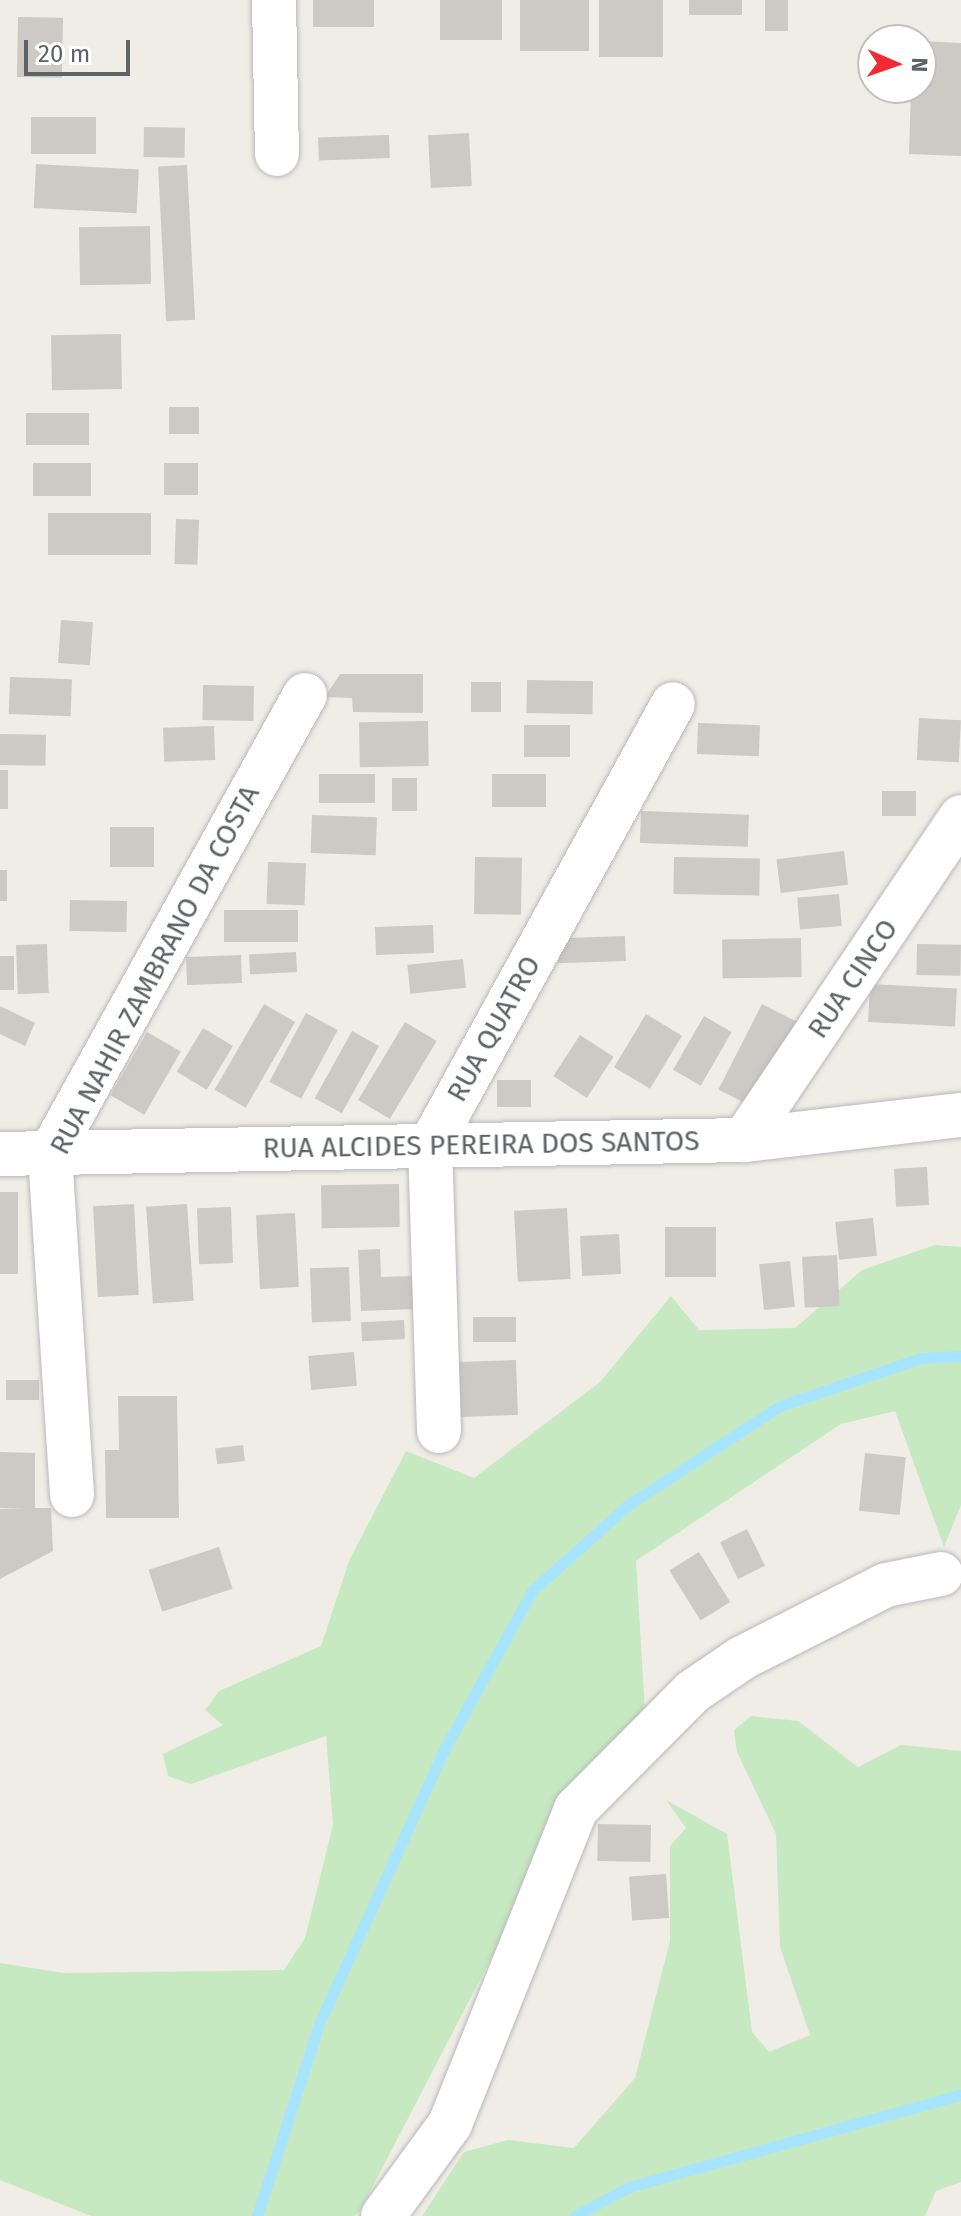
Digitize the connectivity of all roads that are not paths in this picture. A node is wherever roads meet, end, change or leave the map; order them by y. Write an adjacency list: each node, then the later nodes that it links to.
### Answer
1 (274, 0): 2 (street)
2 (277, 154)
3 (305, 695): 10 (street, RUA NAHIR ZAMBRANO DA COSTA)
4 (673, 704): 8 (street, RUA QUATRO)
5 (961, 817): 7 (street, RUA CINCO)
6 (961, 1115): 7 (street, RUA ALCIDES PEREIRA DOS SANTOS)
7 (744, 1140): 8 (street, RUA ALCIDES PEREIRA DOS SANTOS)
8 (430, 1146): 10 (street, RUA ALCIDES PEREIRA DOS SANTOS); 11 (street)
9 (0, 1154): 10 (street, RUA ALCIDES PEREIRA DOS SANTOS)
10 (50, 1154): 12 (street, RUA NAHIR ZAMBRANO DA COSTA)
11 (439, 1431)
12 (72, 1495)
13 (941, 1574): 14 (street)
14 (383, 2216)

